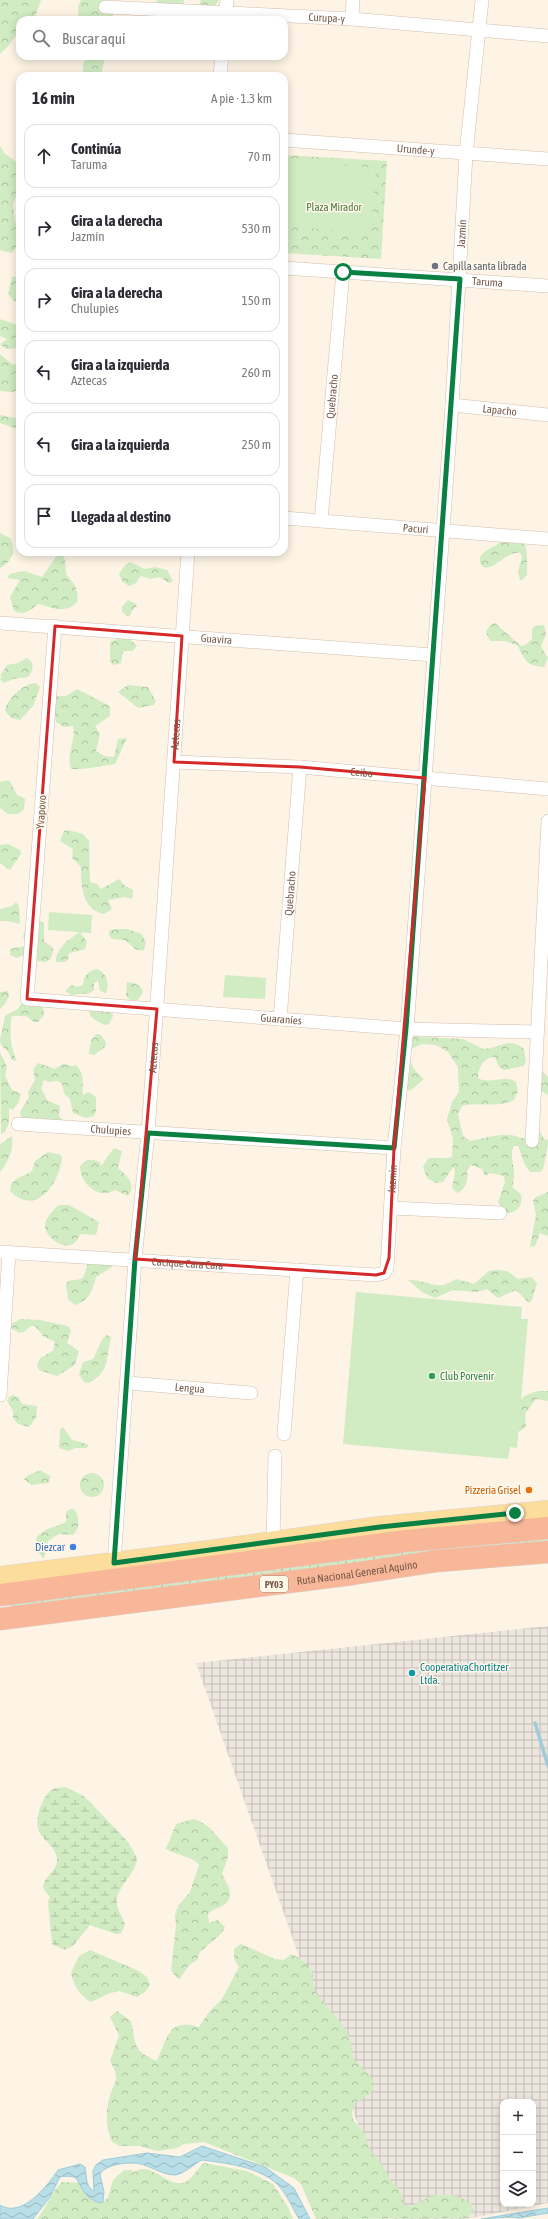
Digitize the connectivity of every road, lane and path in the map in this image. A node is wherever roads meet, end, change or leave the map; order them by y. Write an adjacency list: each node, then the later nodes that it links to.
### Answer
1 (353, 0): 5 (street)
2 (482, 0): 6 (street, Jazmín)
3 (105, 7): 4 (street, Curupa-y)
4 (226, 11): 5 (street, Curupa-y)
5 (352, 19): 6 (street, Curupa-y)
6 (479, 31): 7 (street, Curupa-y); 11 (street, Jazmín)
7 (548, 36)
8 (222, 60): 9 (street)
9 (220, 72)
10 (288, 140): 11 (street, Urunde-y)
11 (466, 154): 12 (street, Urunde-y); 15 (street, Jazmín)
12 (548, 159)
13 (288, 268): 14 (street, Taruma)
14 (343, 272): 15 (street, Taruma); 20 (street, Quebracho)
15 (460, 279): 16 (street, Taruma); 17 (street, Jazmín)
16 (548, 286)
17 (452, 404): 18 (street, Lapacho); 21 (street, Jazmín)
18 (548, 415)
19 (288, 518): 20 (street, Pacuri)
20 (321, 521): 21 (street, Pacuri)
21 (443, 532): 22 (street, Pacuri); 27 (street, Jazmín)
22 (548, 539)
23 (188, 556): 26 (street, Aztecas)
24 (0, 623): 25 (street, Guavira)
25 (55, 626): 26 (street, Guavira); 33 (street, Yvapovo)
26 (182, 636): 27 (street, Guavira); 28 (street, Aztecas)
27 (433, 655): 30 (street, Jazmín)
28 (174, 762): 29 (street, Ceibo); 34 (street, Aztecas)
29 (300, 767): 30 (street, Ceibo); 35 (street, Quebracho)
30 (425, 778): 31 (street, Ceibo); 36 (street, Jazmín)
31 (548, 789)
32 (548, 821): 37 (street)
33 (27, 999): 34 (street, Guaraníes)
34 (157, 1009): 35 (street, Guaraníes); 39 (street, Aztecas)
35 (280, 1019): 36 (street, Guaraníes)
36 (406, 1028): 37 (street, Guaraníes); 41 (street, Jazmín)
37 (536, 1032): 40 (street)
38 (18, 1124): 39 (street, Chulupies)
39 (148, 1133): 41 (street, Chulupies); 45 (street, Aztecas)
40 (532, 1141)
41 (394, 1148): 42 (street, Jazmín)
42 (391, 1208): 43 (street); 47 (street, Jazmín)
43 (500, 1213)
44 (5, 1253): 45 (street, Cacique Cara Cara); 50 (street)
45 (135, 1259): 46 (street, Cacique Cara Cara); 48 (street, Aztecas)
46 (297, 1270): 47 (street, Cacique Cara Cara); 51 (street)
47 (376, 1275)
48 (128, 1383): 49 (street, Lengua); 59 (street, Aztecas)
49 (251, 1393)
50 (0, 1395)
51 (284, 1434)
52 (275, 1456): 55 (street)
53 (548, 1511): 55 (main road)
54 (548, 1528): 56 (highway, PY03)
55 (273, 1541): 57 (main road)
56 (406, 1541): 57 (main road); 61 (highway, PY03)
57 (202, 1552): 59 (main road)
58 (548, 1552): 62 (highway, Ruta Nacional General Aquino / PY03)
59 (114, 1563): 60 (main road)
60 (0, 1577)
61 (0, 1595)
62 (0, 1619)

